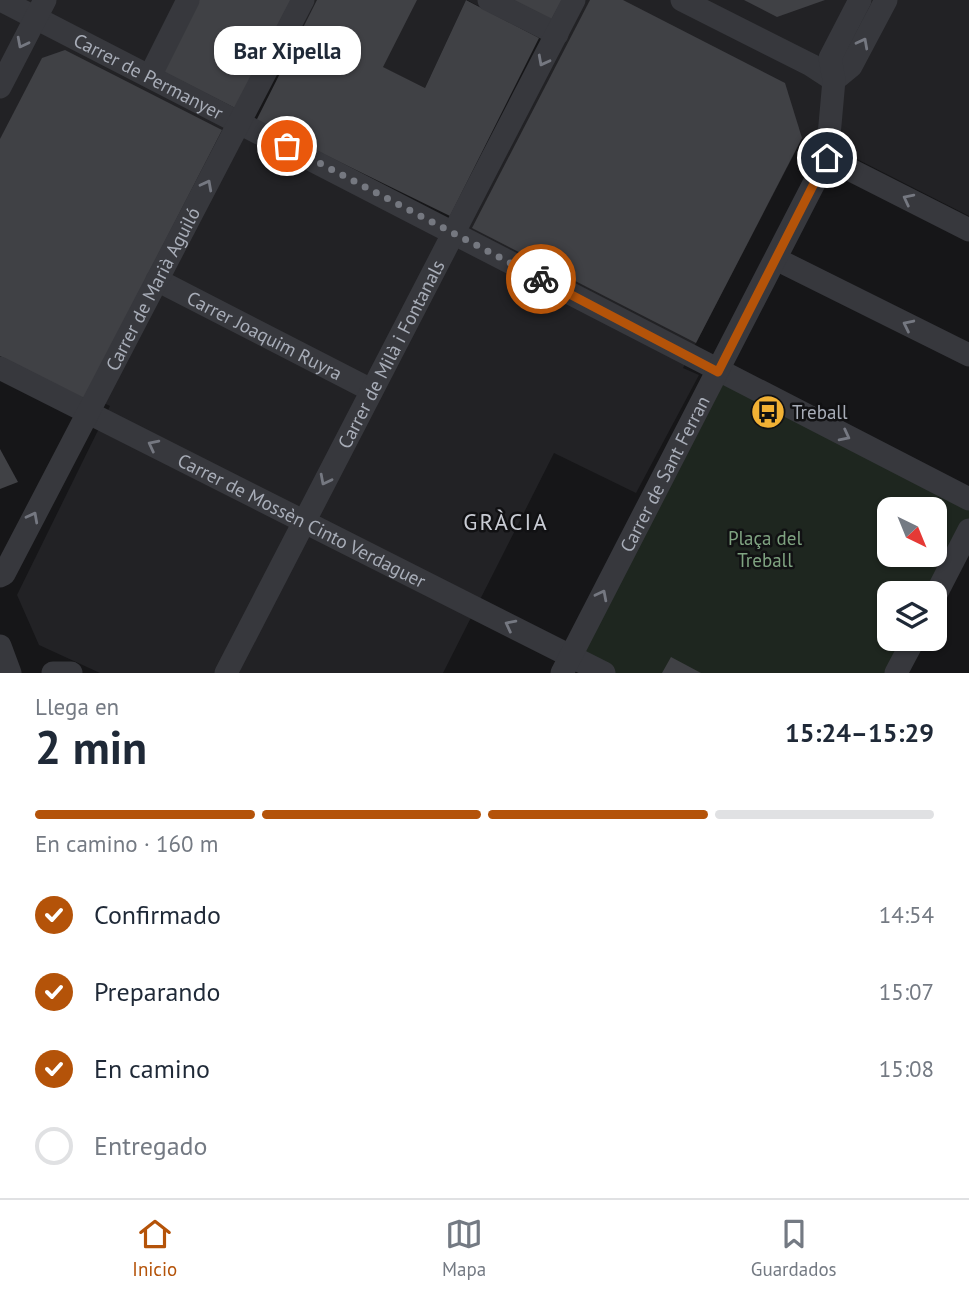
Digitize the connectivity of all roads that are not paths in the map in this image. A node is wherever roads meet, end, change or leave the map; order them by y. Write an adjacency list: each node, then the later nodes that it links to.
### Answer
1 (1, 0): 9 (street, Carrer de Permanyer)
2 (188, 0): 11 (street)
3 (303, 0): 14 (street, Carrer de Marià Aguiló)
4 (489, 0): 10 (street)
5 (575, 0): 10 (street, Carrer de Milà i Fontanals)
6 (682, 0): 12 (street)
7 (860, 0): 12 (street, Carrer de Sant Ferran)
8 (886, 0): 12 (street, one-way to 8)
9 (40, 9): 11 (street, Carrer de Permanyer); 13 (street, one-way to 13)
10 (557, 34): 17 (street, Carrer de Milà i Fontanals, one-way to 17)
11 (150, 76): 14 (street, Carrer de Permanyer)
12 (834, 80): 15 (street, Carrer de Sant Ferran)
13 (0, 87)
14 (240, 121): 17 (street, Carrer de Permanyer); 19 (street, Carrer de Marià Aguiló, one-way to 14)
15 (827, 158): 16 (street, one-way to 15); 18 (street, Carrer de Sant Ferran)
16 (969, 230)
17 (453, 233): 22 (street, Carrer de Permanyer); 23 (street, Carrer de Milà i Fontanals)
18 (776, 259): 20 (street, one-way to 18); 22 (street, Carrer de Sant Ferran)
19 (157, 280): 23 (street, Carrer Joaquim Ruyra); 24 (street, Carrer de Marià Aguiló)
20 (969, 355)
21 (0, 368): 24 (street, Carrer de Mossèn Cinto Verdaguer)
22 (718, 372): 25 (street, Carrer de Permanyer, one-way to 25); 32 (street, Carrer de Sant Ferran, one-way to 22)
23 (372, 390): 26 (street, Carrer de Milà i Fontanals, one-way to 26)
24 (88, 412): 26 (street, Carrer de Mossèn Cinto Verdaguer, one-way to 24); 28 (street, Carrer de Marià Aguiló, one-way to 24)
25 (969, 499)
26 (304, 521): 32 (street, Carrer de Mossèn Cinto Verdaguer, one-way to 26); 36 (street, Carrer de Milà i Fontanals)
27 (969, 530): 29 (street)
28 (0, 576)
29 (943, 581)
30 (0, 646): 33 (street)
31 (908, 651): 38 (street)
32 (566, 664): 37 (street, Carrer de Mossèn Cinto Verdaguer)
33 (10, 673)
34 (53, 673): 35 (street)
35 (71, 673)
36 (226, 673)
37 (604, 673)
38 (896, 673)

